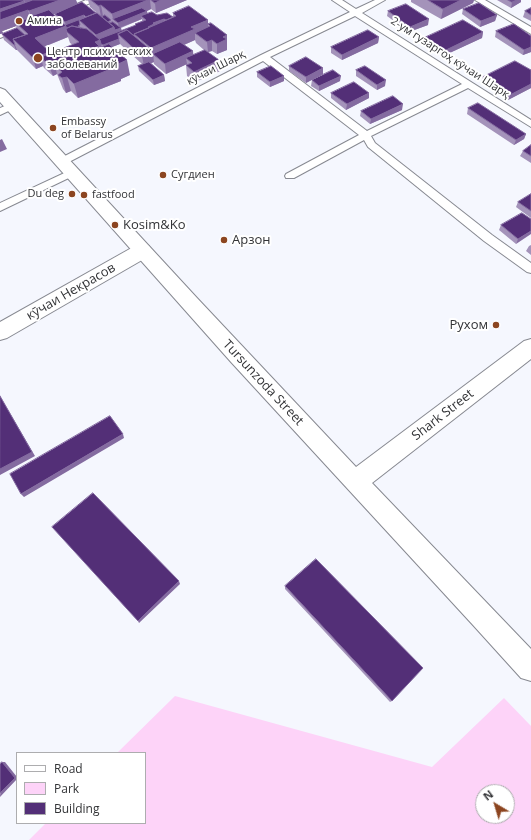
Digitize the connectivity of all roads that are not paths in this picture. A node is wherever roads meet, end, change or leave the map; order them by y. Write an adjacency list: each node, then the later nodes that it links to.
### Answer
1 (93, 0): 6 (lane)
2 (336, 0): 5 (lane, 2-ум гузаргоҳ кӯчаи Шарқ)
3 (381, 0): 5 (lane, кӯчаи Шарқ)
4 (479, 0): 8 (lane)
5 (356, 12): 10 (lane, кӯчаи Шарқ); 11 (lane, 2-ум гузаргоҳ кӯчаи Шарқ)
6 (57, 14)
7 (36, 22): 9 (lane)
8 (531, 31)
9 (0, 35)
10 (264, 57): 14 (lane); 15 (lane, кӯчаи Шарқ)
11 (470, 84): 13 (lane, 2-ум гузаргоҳ кӯчаи Шарқ); 14 (lane)
12 (4, 104): 15 (main road, Tursunzoda Street)
13 (531, 124)
14 (366, 135): 16 (lane); 19 (lane)
15 (68, 167): 17 (lane, кӯчаи Шарқ); 18 (main road, Tursunzoda Street)
16 (290, 176)
17 (0, 207)
18 (142, 251): 20 (main road, кӯчаи Некрасов); 22 (main road, Tursunzoda Street)
19 (531, 269)
20 (0, 332)
21 (531, 347): 22 (main road, Shark Street)
22 (355, 482): 23 (main road, Tursunzoda Street)
23 (531, 668)

